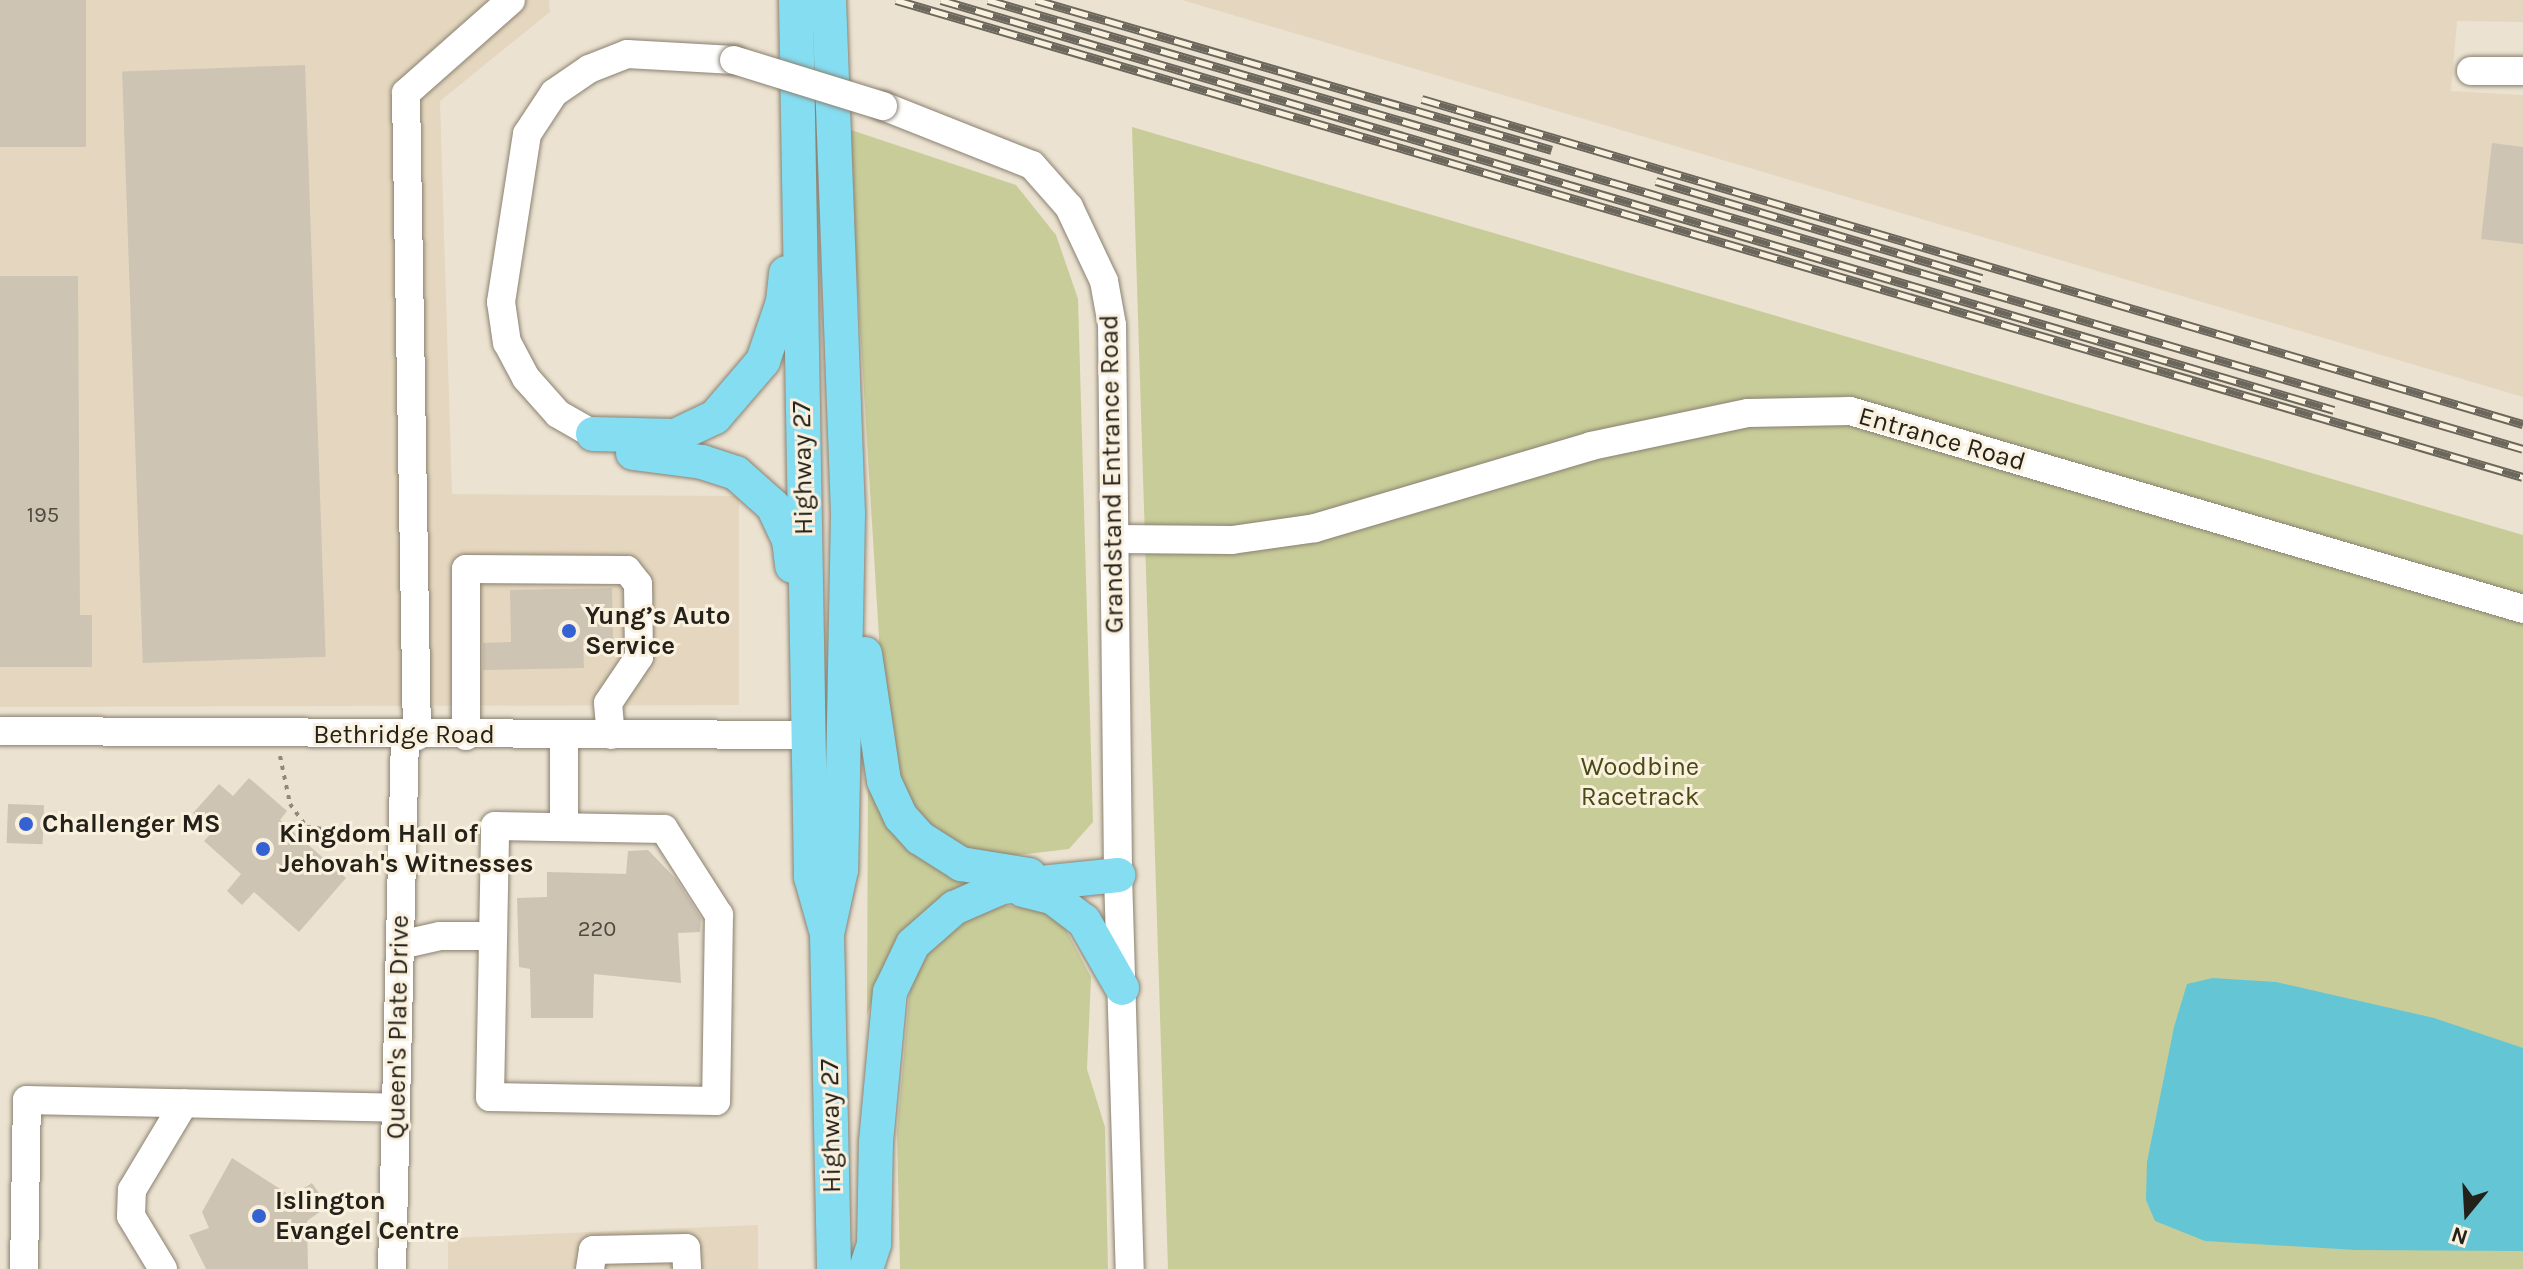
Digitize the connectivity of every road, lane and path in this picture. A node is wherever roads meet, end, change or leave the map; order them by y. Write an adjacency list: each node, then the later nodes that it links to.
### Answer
1 (511, 0): 16 (street, Queen's Plate Drive)
2 (796, 0): 6 (main road, Highway 27)
3 (829, 0): 8 (main road, Highway 27)
4 (2471, 71): 5 (street)
5 (2523, 71)
6 (799, 141): 7 (main road); 11 (main road, Highway 27)
7 (593, 434): 9 (street, Grandstand Entrance Road, bridge); 11 (main road)
8 (848, 514): 22 (main road); 24 (main road, Highway 27)
9 (1116, 539): 10 (street, Entrance Road); 21 (street, Grandstand Entrance Road)
10 (2523, 609)
11 (806, 680): 15 (main road, Highway 27)
12 (0, 731): 13 (street, Bethridge Road)
13 (278, 735): 16 (street, Bethridge Road); 20 (path)
14 (611, 735): 15 (street, Bethridge Road); 17 (street); 18 (street, Bethridge Road)
15 (808, 735): 24 (main road, Highway 27)
16 (411, 736): 17 (street, Bethridge Road); 20 (street, Queen's Plate Drive)
17 (466, 736): 18 (street, Bethridge Road)
18 (564, 736): 19 (street)
19 (564, 827): 25 (street); 25 (street)
20 (402, 838): 26 (street, Queen's Plate Drive)
21 (1118, 875): 22 (main road); 27 (street, Grandstand Entrance Road)
22 (1043, 882): 23 (main road)
23 (1002, 887): 27 (main road); 36 (main road)
24 (827, 934): 35 (main road, Highway 27)
25 (492, 936): 26 (street)
26 (400, 945): 29 (street, Queen's Plate Drive)
27 (1122, 988): 37 (street, Grandstand Entrance Road)
28 (184, 1103): 29 (street); 30 (street); 31 (street)
29 (396, 1108): 32 (street, Queen's Plate Drive)
30 (24, 1269)
31 (163, 1269)
32 (392, 1269)
33 (590, 1269): 34 (street)
34 (687, 1269)
35 (834, 1269)
36 (866, 1269)
37 (1130, 1269)

